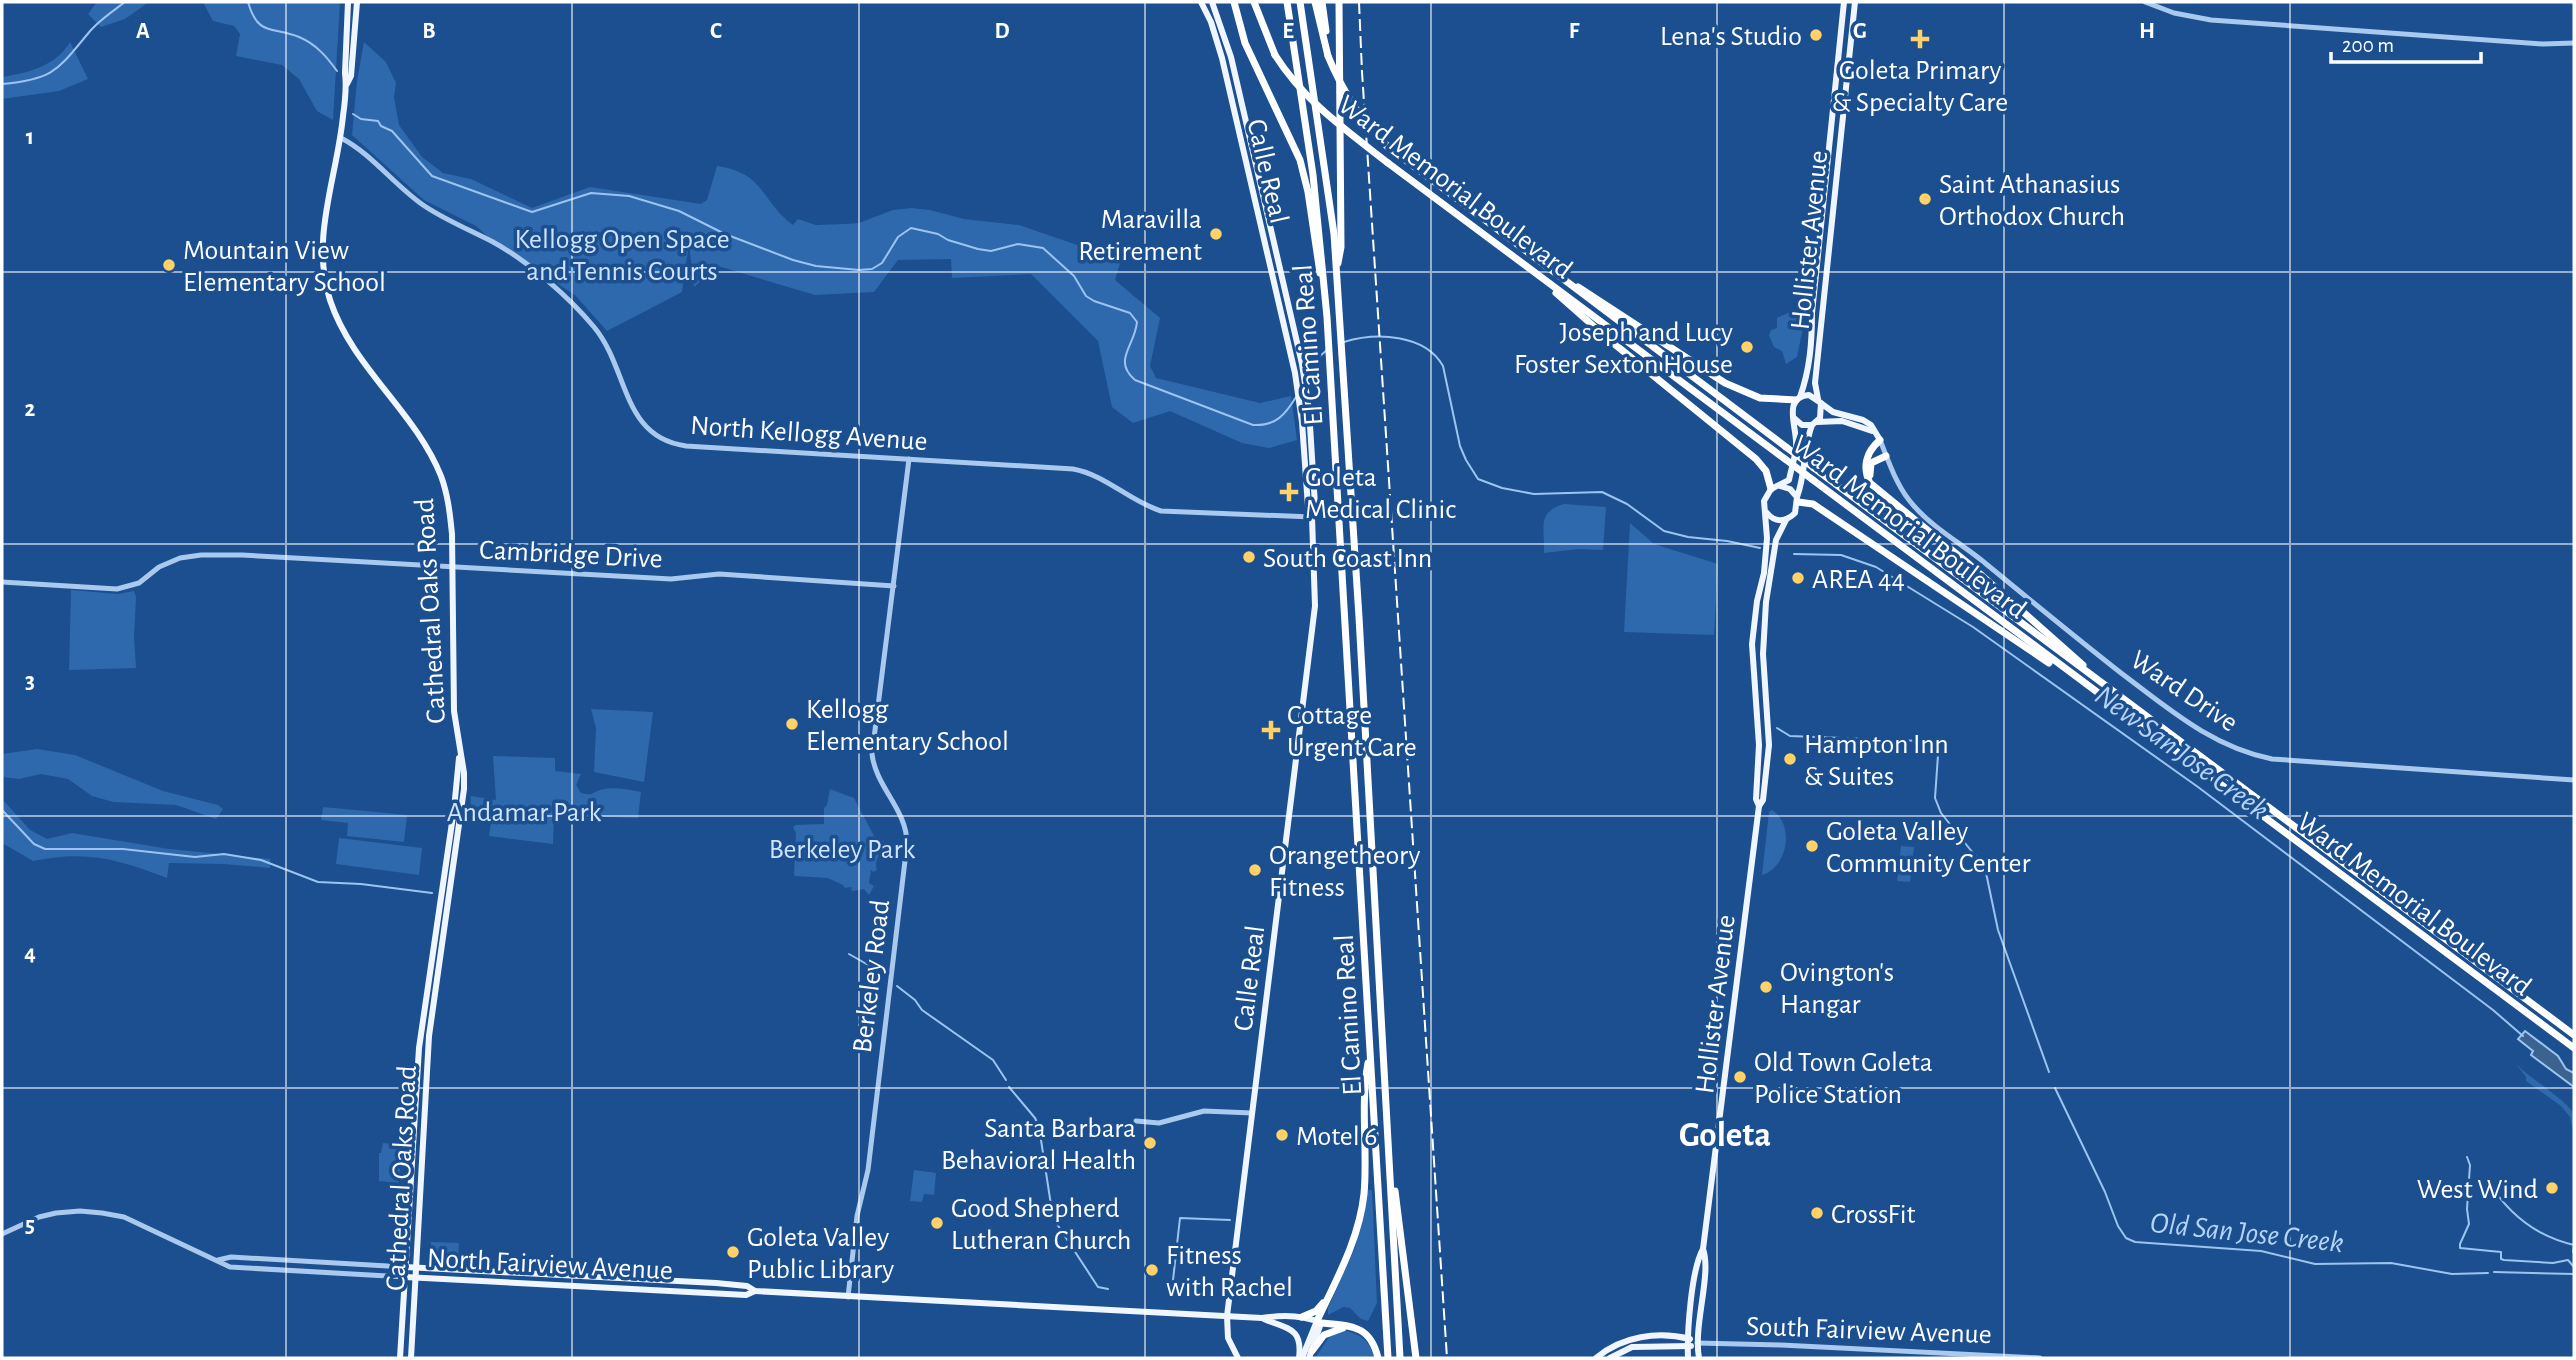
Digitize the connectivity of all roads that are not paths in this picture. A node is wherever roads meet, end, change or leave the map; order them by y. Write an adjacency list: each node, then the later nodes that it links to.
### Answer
1 (348, 2): 17 (main road, Cathedral Oaks Road)
2 (357, 2): 17 (main road, Cathedral Oaks Road)
3 (1201, 2): 36 (main road, Calle Real)
4 (1212, 2): 36 (main road, Calle Real)
5 (1234, 2): 22 (highway)
6 (1287, 2): 22 (highway, El Camino Real)
7 (1300, 2): 19 (highway, El Camino Real)
8 (1315, 2): 16 (highway)
9 (1322, 2): 16 (highway)
10 (1339, 2): 19 (highway)
11 (1844, 2): 23 (main road, Hollister Avenue)
12 (1855, 2): 24 (main road, Hollister Avenue)
13 (2145, 2): 15 (street)
14 (1256, 4): 20 (highway, Ward Memorial Boulevard, bridge)
15 (2574, 43)
16 (1328, 56): 21 (highway, Ward Memorial Boulevard, bridge)
17 (347, 84): 18 (main road, Cathedral Oaks Road)
18 (341, 138): 30 (street, North Kellogg Avenue); 39 (main road, Cathedral Oaks Road)
19 (1336, 274): 51 (highway, El Camino Real)
20 (1538, 275): 33 (highway); 43 (highway, Ward Memorial Boulevard, bridge)
21 (1562, 279): 23 (highway); 42 (highway, Ward Memorial Boulevard, bridge)
22 (1328, 317): 48 (highway, El Camino Real)
23 (1798, 398): 24 (main road); 25 (main road)
24 (1819, 401): 26 (main road); 27 (main road, Ward Drive)
25 (1794, 418): 26 (main road); 32 (main road)
26 (1815, 423): 27 (main road); 34 (main road)
27 (1872, 430): 28 (main road, Ward Drive)
28 (1880, 440): 29 (street, Ward Drive); 31 (highway)
29 (1886, 456): 31 (highway); 45 (street, Ward Drive)
30 (909, 459): 36 (street, North Kellogg Avenue); 41 (street, Berkeley Road)
31 (1873, 485): 42 (highway)
32 (1780, 486): 33 (main road); 34 (main road)
33 (1771, 489): 35 (main road)
34 (1798, 500): 37 (main road); 43 (highway)
35 (1766, 512): 37 (main road); 38 (main road, Hollister Avenue)
36 (1312, 517): 49 (main road, Calle Real)
37 (1786, 520): 38 (main road, Hollister Avenue)
38 (1770, 558): 54 (main road, Hollister Avenue)
39 (452, 568): 40 (street, Cambridge Drive); 41 (street, Cambridge Drive); 44 (main road, Cathedral Oaks Road)
40 (2, 582)
41 (894, 586): 61 (street, Berkeley Road)
42 (2093, 676): 46 (highway, Ward Memorial Boulevard)
43 (2086, 685): 47 (highway, Ward Memorial Boulevard)
44 (459, 752): 56 (main road, Cathedral Oaks Road); 57 (main road, Cathedral Oaks Road)
45 (2574, 780)
46 (2574, 1035)
47 (2574, 1048)
48 (1370, 1049): 53 (highway); 76 (highway, El Camino Real)
49 (1252, 1113): 50 (street); 62 (main road, Calle Real)
50 (1136, 1121)
51 (1388, 1160): 77 (highway, El Camino Real); 78 (highway)
52 (2, 1234): 55 (street, North Fairview Avenue)
53 (1350, 1249): 63 (highway); 65 (highway)
54 (1703, 1250): 67 (main road, Hollister Avenue); 68 (main road, Hollister Avenue)
55 (218, 1260): 56 (street, North Fairview Avenue); 58 (street, North Fairview Avenue)
56 (405, 1267): 57 (main road, North Fairview Avenue); 58 (main road, Cathedral Oaks Road)
57 (415, 1267): 59 (main road, Cathedral Oaks Road); 60 (main road, North Fairview Avenue)
58 (405, 1277): 59 (main road, North Fairview Avenue); 71 (main road, Cathedral Oaks Road)
59 (415, 1277): 60 (main road, North Fairview Avenue); 72 (main road, Cathedral Oaks Road)
60 (755, 1291): 61 (main road, North Fairview Avenue)
61 (848, 1297): 62 (main road, North Fairview Avenue)
62 (1227, 1316): 64 (main road, North Fairview Avenue); 73 (main road, Calle Real)
63 (1302, 1317): 64 (main road, North Fairview Avenue); 65 (main road, North Fairview Avenue)
64 (1262, 1318): 74 (main road, North Fairview Avenue)
65 (1319, 1322): 66 (highway); 70 (main road); 74 (main road, North Fairview Avenue)
66 (1367, 1335): 70 (highway); 75 (highway)
67 (1688, 1338): 68 (main road); 69 (main road, Hollister Avenue); 79 (main road)
68 (1696, 1343): 69 (main road, South Fairview Avenue); 82 (main road, Hollister Avenue); 83 (street, South Fairview Avenue)
69 (1688, 1347): 80 (main road, South Fairview Avenue); 81 (main road, Hollister Avenue)
70 (1311, 1355)
71 (400, 1358)
72 (411, 1358)
73 (1238, 1358)
74 (1301, 1358)
75 (1378, 1358)
76 (1388, 1358)
77 (1400, 1358)
78 (1416, 1358)
79 (1596, 1358)
80 (1610, 1358)
81 (1688, 1358)
82 (1699, 1358)
83 (2040, 1358)

